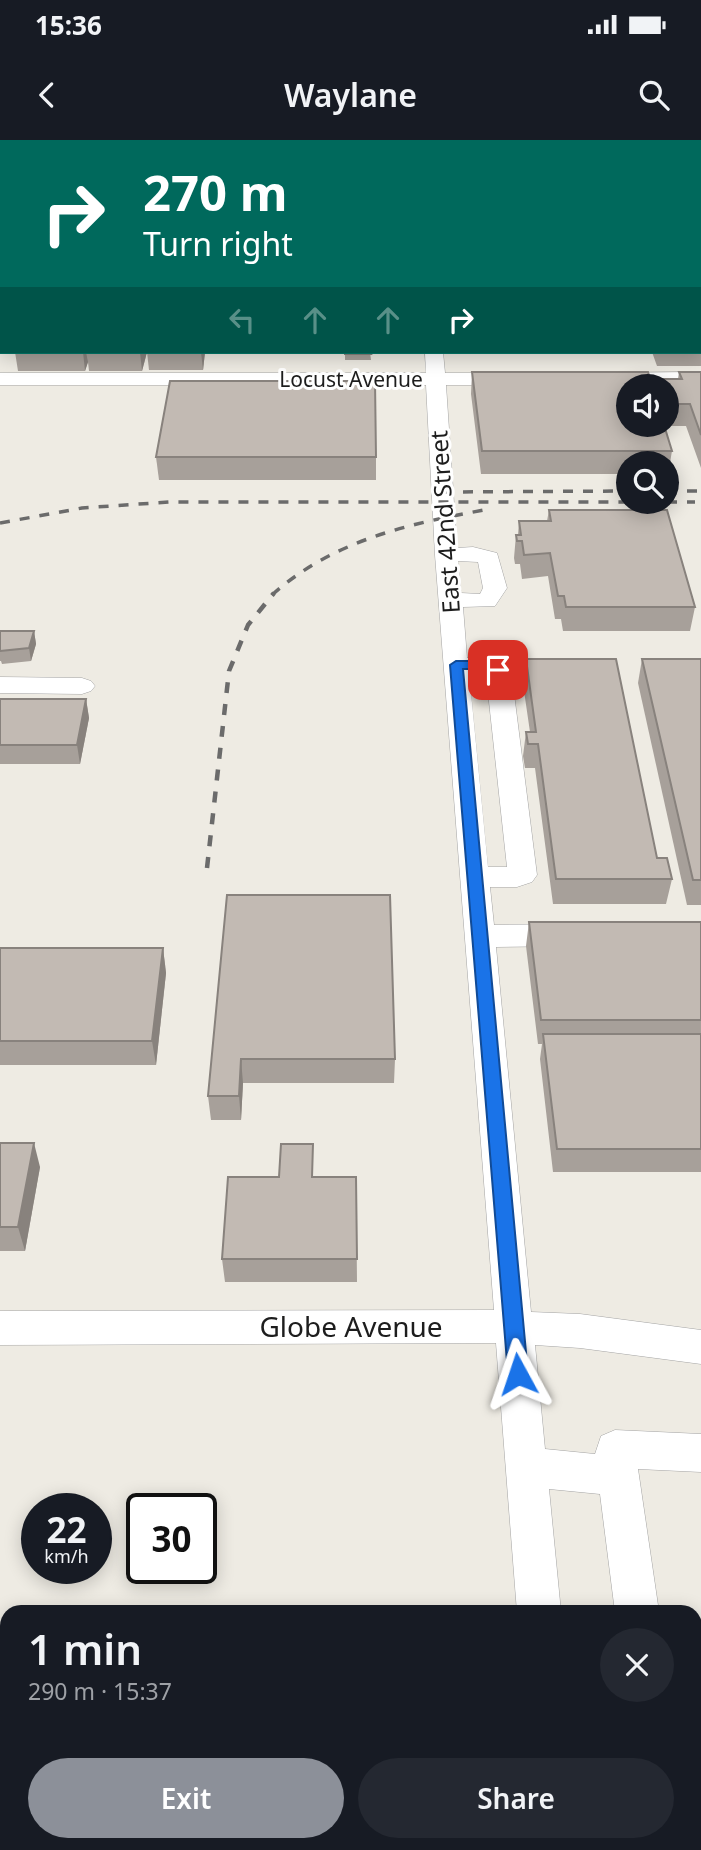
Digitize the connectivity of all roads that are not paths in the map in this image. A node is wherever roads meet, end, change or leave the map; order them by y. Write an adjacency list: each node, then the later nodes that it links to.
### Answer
1 (434, 365): 2 (street, Locust Avenue); 3 (street, Locust Avenue); 6 (street, East 42nd Street)
2 (0, 379)
3 (531, 379)
4 (586, 379): 5 (street)
5 (701, 379)
6 (446, 555): 7 (street, East 42nd Street); 7 (street)
7 (450, 600): 8 (street, East 42nd Street)
8 (456, 665): 11 (street); 12 (street, East 42nd Street)
9 (0, 685): 10 (street)
10 (82, 686)
11 (513, 799): 12 (street); 13 (street)
12 (468, 805): 13 (street, East 42nd Street)
13 (475, 877): 15 (street, East 42nd Street)
14 (594, 935): 15 (street)
15 (480, 936): 16 (street, East 42nd Street)
16 (514, 1327): 17 (street, Globe Avenue); 18 (street, Globe Avenue); 20 (street, East 42nd Street)
17 (0, 1328)
18 (701, 1347)
19 (701, 1452): 21 (street)
20 (526, 1467): 21 (street); 22 (street, East 42nd Street)
21 (619, 1476): 23 (street)
22 (538, 1605)
23 (636, 1605)

